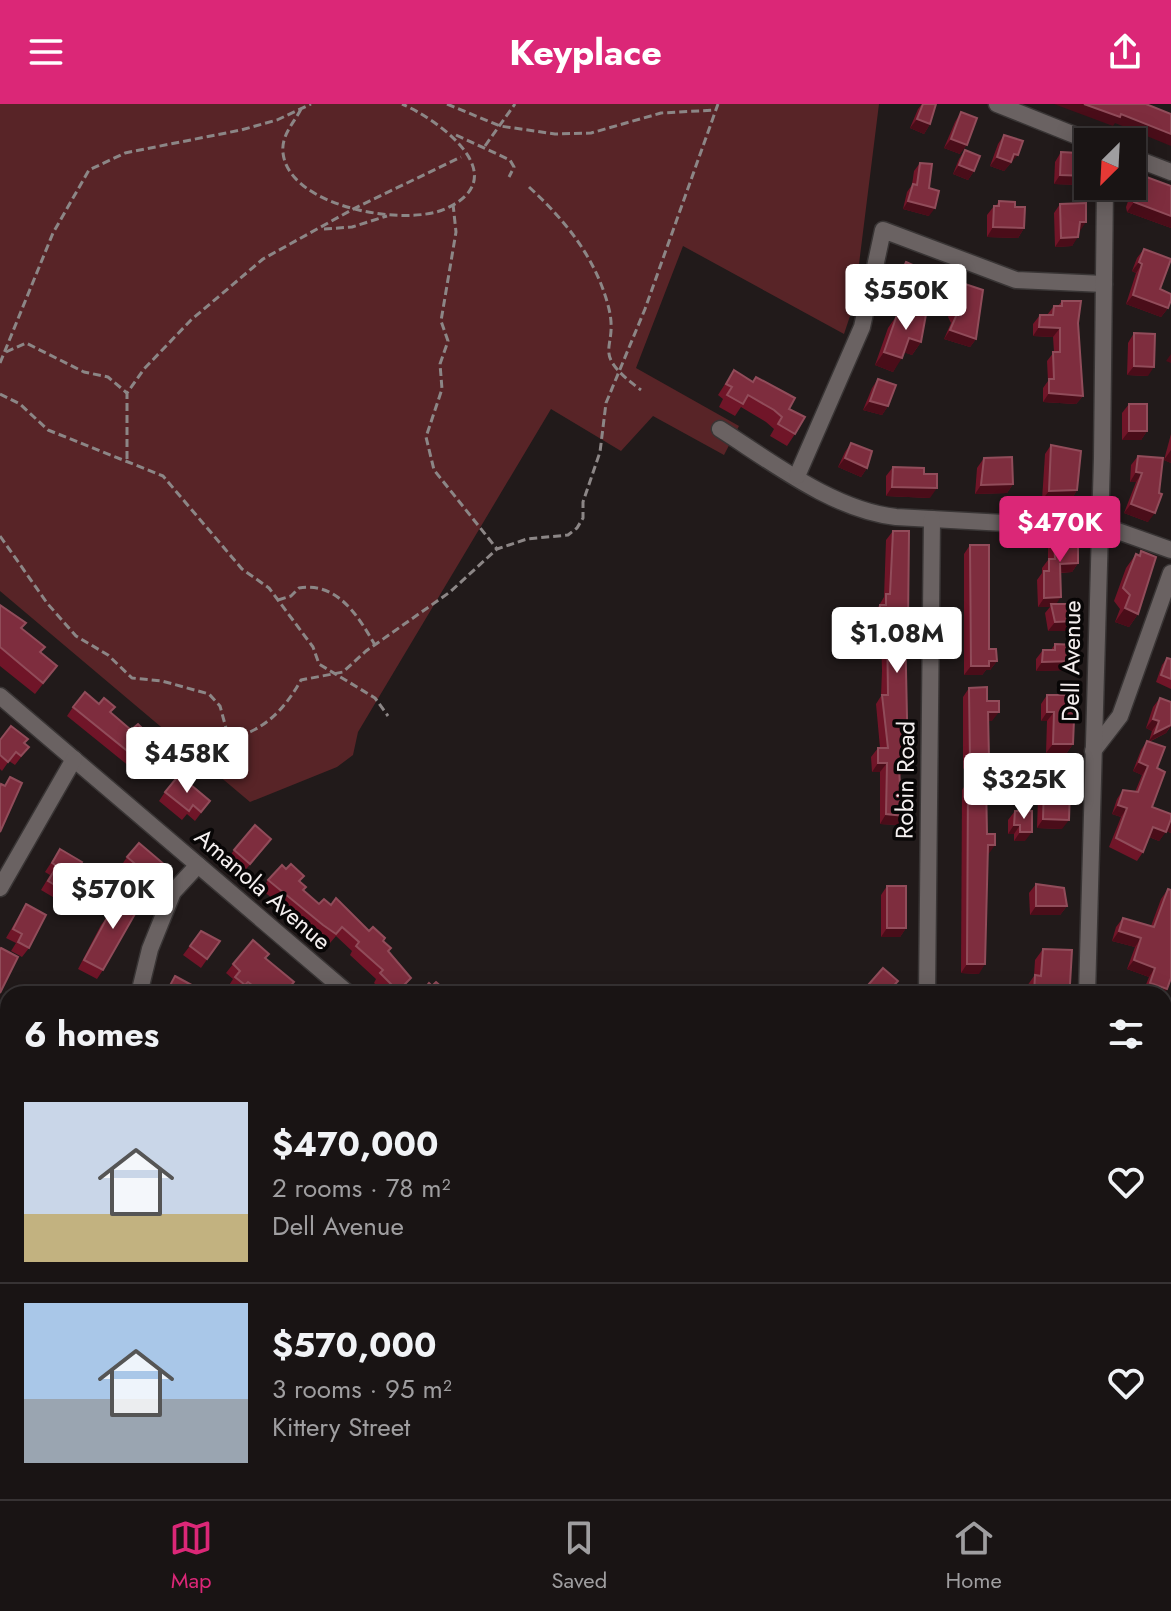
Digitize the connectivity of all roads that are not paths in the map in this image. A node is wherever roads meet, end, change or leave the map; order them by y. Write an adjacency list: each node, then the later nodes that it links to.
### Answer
1 (997, 104): 2 (street)
2 (1074, 135)
3 (1146, 162): 4 (street)
4 (1171, 172)
5 (1105, 200): 6 (street, Dell Avenue)
6 (1104, 284): 8 (street); 10 (street, Dell Avenue)
7 (720, 429): 8 (street)
8 (797, 476): 9 (street)
9 (932, 519): 10 (street); 20 (street, Robin Road)
10 (1099, 530): 11 (street); 14 (street, Dell Avenue)
11 (1171, 550)
12 (1171, 573): 14 (street)
13 (0, 696): 15 (street, Amanola Avenue)
14 (1092, 753): 21 (street, Dell Avenue)
15 (74, 759): 16 (street, Amanola Avenue); 17 (street)
16 (198, 865): 18 (street); 19 (street, Amanola Avenue)
17 (0, 888)
18 (141, 986)
19 (340, 986)
20 (927, 986)
21 (1087, 986)

